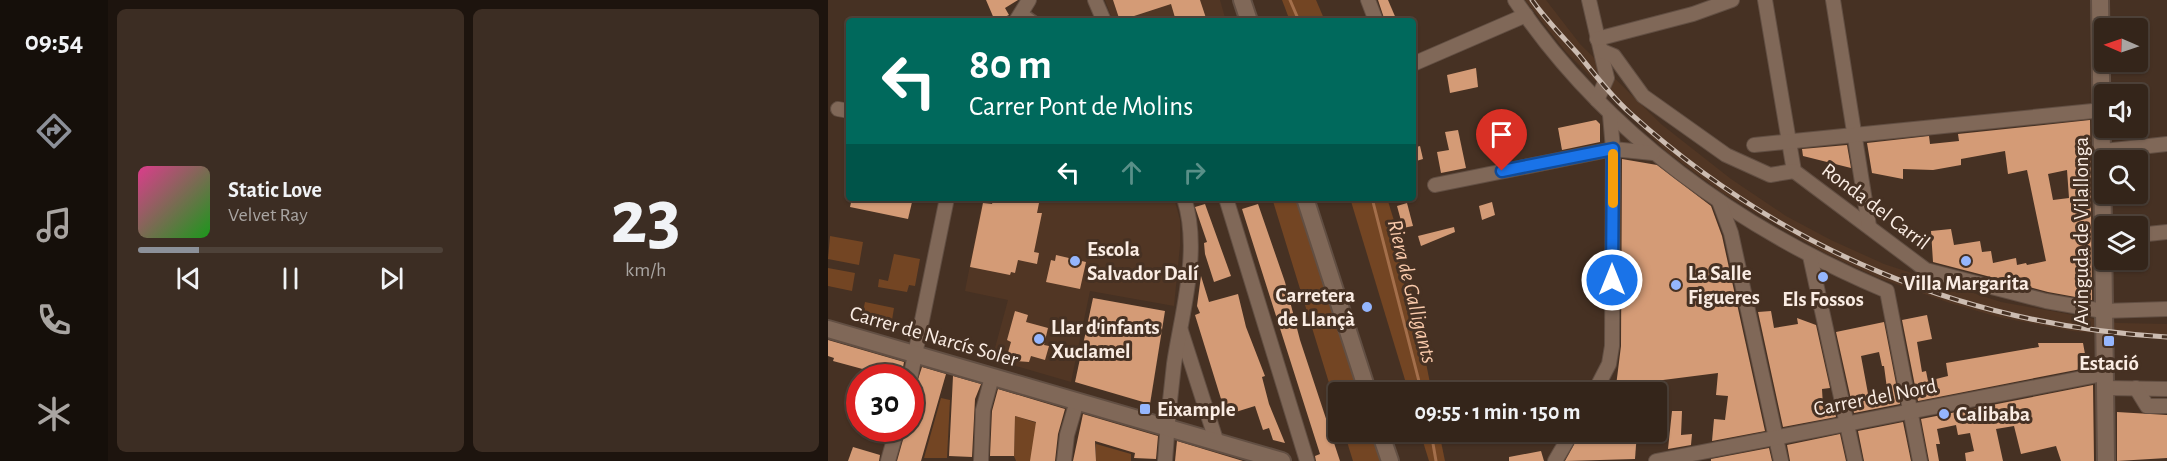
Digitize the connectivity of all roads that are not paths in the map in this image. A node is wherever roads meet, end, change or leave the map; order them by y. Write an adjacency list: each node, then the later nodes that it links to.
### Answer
1 (1095, 0): 11 (street)
2 (1242, 0): 12 (street)
3 (1368, 0): 13 (street)
4 (1515, 0): 10 (street)
5 (1589, 0): 14 (street)
6 (1732, 0): 14 (street)
7 (1765, 0): 21 (street, Ronda del Carril)
8 (1833, 0): 20 (street)
9 (2100, 0): 16 (street, Avinguda de Vilallonga)
10 (1526, 15): 15 (street); 17 (street)
11 (1103, 18)
12 (1248, 18)
13 (1375, 18)
14 (1600, 45): 17 (street); 27 (street)
15 (1416, 63)
16 (2102, 84)
17 (1597, 100): 19 (street)
18 (2094, 111): 20 (street)
19 (1610, 115): 24 (street); 26 (street)
20 (1856, 134): 21 (street); 34 (street)
21 (1791, 141): 23 (street); 27 (street, Ronda del Carril)
22 (2167, 144): 25 (street)
23 (1754, 145)
24 (1613, 149): 26 (street); 28 (street); 48 (street)
25 (2113, 150)
26 (1653, 153): 29 (street)
27 (1794, 171): 34 (street, Ronda del Carril)
28 (1435, 185)
29 (1718, 197): 37 (street); 56 (street)
30 (946, 201): 43 (street)
31 (1185, 201): 42 (street)
32 (1227, 201): 66 (street)
33 (1306, 201): 47 (street)
34 (1869, 225): 40 (street, Ronda del Carril)
35 (2167, 232): 36 (street)
36 (2148, 234)
37 (1810, 256): 53 (street); 54 (street)
38 (2104, 270): 40 (street, Avinguda de Vilallonga)
39 (2167, 309): 40 (street, Ronda del Carril)
40 (2103, 311): 46 (street, Avinguda de Vilallonga)
41 (828, 329): 43 (street, Carrer de Narcís Soler)
42 (1180, 329): 55 (street); 57 (street)
43 (917, 356): 44 (street); 45 (street, Carrer de Narcís Soler)
44 (915, 364)
45 (992, 377): 51 (street, Carrer de Narcís Soler); 63 (street)
46 (2104, 381): 49 (street, Carrer del Nord); 53 (street, Carrer del Nord); 73 (street, Avinguda de Vilallonga)
47 (1364, 382)
48 (1600, 382)
49 (2136, 388): 50 (street, Carrer del Nord); 52 (street)
50 (2167, 389)
51 (1077, 401): 55 (street, Carrer de Narcís Soler); 64 (street)
52 (2167, 406)
53 (1911, 412): 54 (street, Carrer del Nord); 72 (street)
54 (1848, 423): 56 (street, Carrer del Nord); 71 (street)
55 (1167, 426): 57 (street, Carrer de Narcís Soler); 65 (street)
56 (1776, 438): 69 (street, Carrer del Nord); 70 (street)
57 (1216, 440): 61 (street, Carrer de Narcís Soler)
58 (893, 442): 62 (street)
59 (1383, 442): 67 (street)
60 (1566, 442): 68 (street)
61 (1275, 460)
62 (888, 461)
63 (981, 461)
64 (1064, 461)
65 (1165, 461)
66 (1307, 461)
67 (1389, 461)
68 (1555, 461)
69 (1656, 461)
70 (1781, 461)
71 (1855, 461)
72 (1920, 461)
73 (2106, 461)

